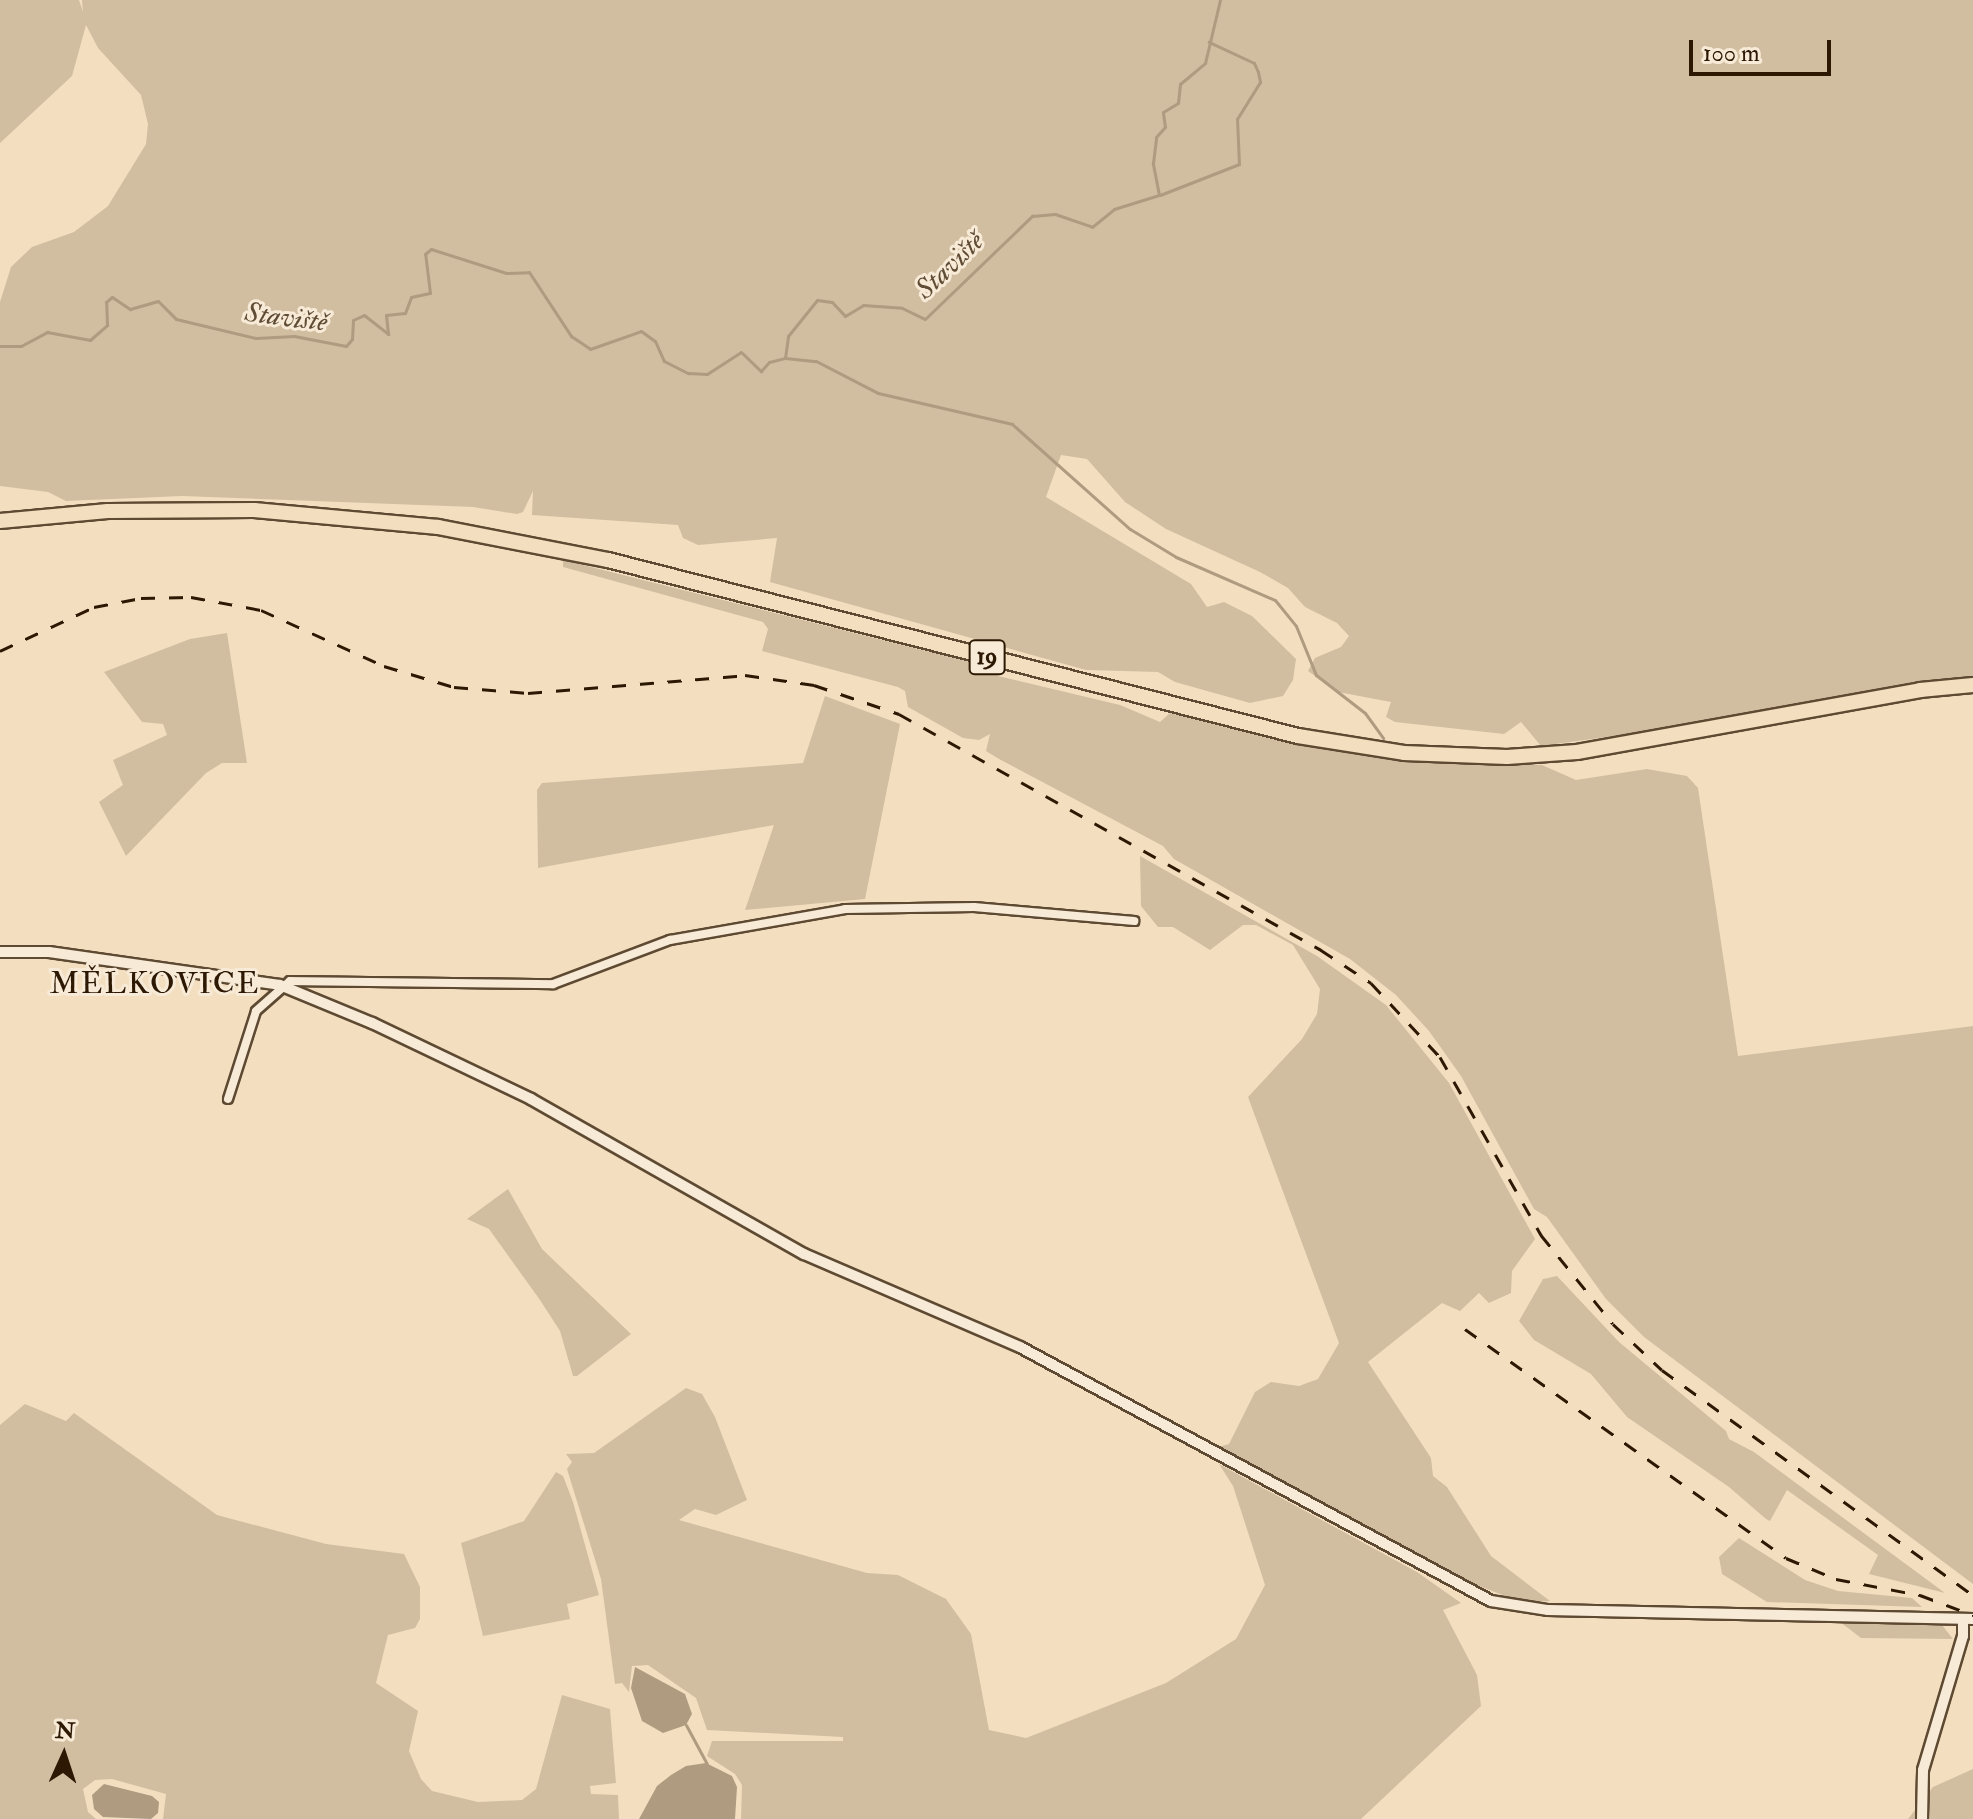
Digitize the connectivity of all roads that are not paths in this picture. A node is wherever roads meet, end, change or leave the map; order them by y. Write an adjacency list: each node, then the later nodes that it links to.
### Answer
1 (0, 521): 2 (main road, 19)
2 (1973, 685)
3 (1134, 921): 5 (street)
4 (0, 952): 5 (street)
5 (280, 985): 6 (street); 7 (street)
6 (228, 1099)
7 (1968, 1619): 8 (street)
8 (1922, 1819)

